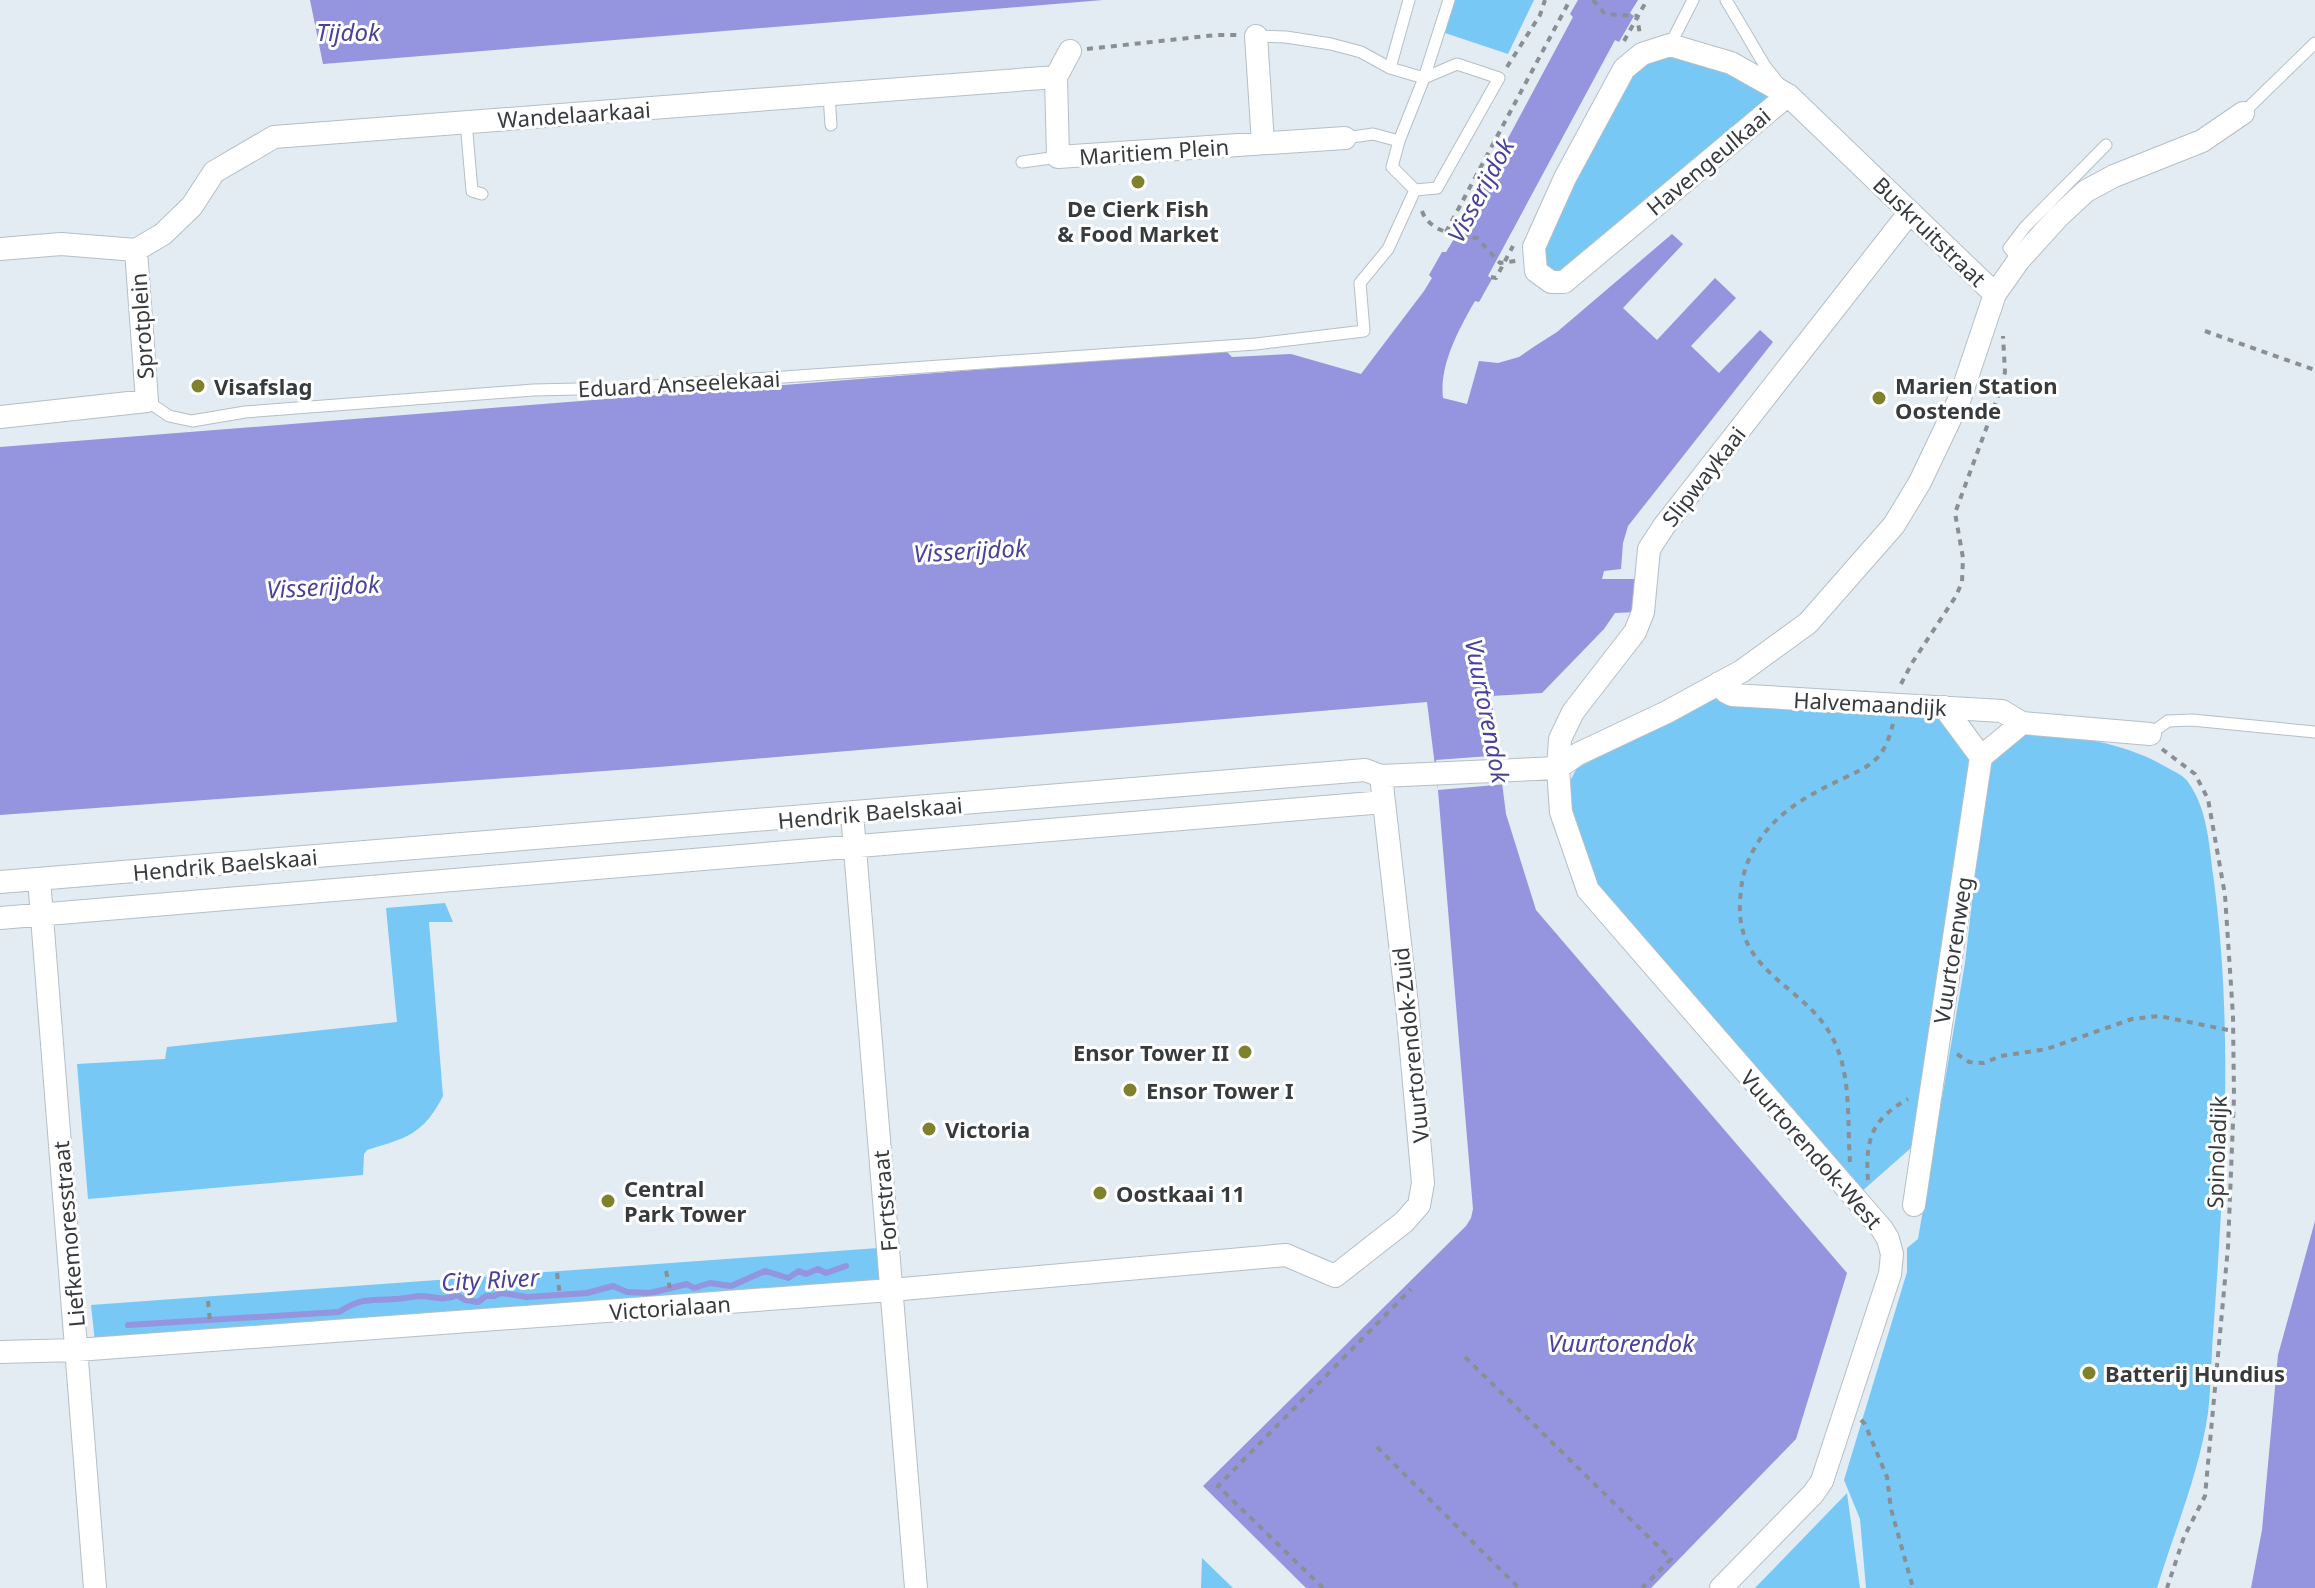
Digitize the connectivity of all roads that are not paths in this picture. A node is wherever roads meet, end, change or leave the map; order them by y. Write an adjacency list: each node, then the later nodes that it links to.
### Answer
1 (1409, 0): 9 (lane)
2 (1449, 0): 11 (lane)
3 (1693, 0): 7 (lane)
4 (1726, 0): 13 (lane)
5 (1256, 36): 9 (lane); 19 (street)
6 (2315, 43): 14 (lane)
7 (1670, 45): 13 (street, Havengeulkaai); 13 (street, Havengeulkaai)
8 (1070, 51): 10 (street, Maritiem Plein)
9 (1390, 68): 11 (lane)
10 (1056, 77): 12 (street, Wandelaarkaai); 21 (street, Maritiem Plein)
11 (1424, 78): 18 (lane); 23 (lane)
12 (829, 95): 15 (street, Wandelaarkaai); 16 (lane)
13 (1788, 95): 25 (street, Buskruitstraat)
14 (2243, 113): 28 (street)
15 (466, 122): 24 (lane); 27 (street, Wandelaarkaai)
16 (831, 125)
17 (1345, 138): 18 (lane); 19 (street, Maritiem Plein)
18 (1399, 141): 23 (lane)
19 (1263, 143): 21 (street, Maritiem Plein)
20 (2106, 145): 28 (lane)
21 (1058, 157): 22 (lane)
22 (1022, 162)
23 (1415, 190): 30 (lane, Eduard Anseelekaai)
24 (482, 194)
25 (1910, 212): 29 (street, Buskruitstraat); 38 (street, Slipwaykaai)
26 (0, 249): 27 (street)
27 (136, 250): 30 (street, Sprotplein)
28 (2019, 260): 29 (street)
29 (1995, 294): 32 (street, Buskruitstraat)
30 (147, 401): 31 (street)
31 (0, 417)
32 (1719, 683): 33 (street, Halvemaandijk); 38 (street)
33 (1944, 707): 34 (street, Halvemaandijk); 37 (street)
34 (2022, 723): 36 (street, Halvemaandijk); 37 (street)
35 (2315, 732): 36 (lane, Halvemaandijk)
36 (2150, 734)
37 (1981, 757): 47 (street, Vuurtorenweg)
38 (1558, 768): 39 (street, Hendrik Baelskaai); 54 (street, Vuurtorendok-West)
39 (1381, 776): 40 (street, Vuurtorendok-Zuid); 41 (street, Hendrik Baelskaai)
40 (1384, 802): 42 (street, Hendrik Baelskaai); 48 (street, Vuurtorendok-Zuid)
41 (852, 813): 42 (street, Fortstraat); 43 (street, Hendrik Baelskaai)
42 (855, 847): 45 (street, Hendrik Baelskaai); 49 (street, Fortstraat)
43 (39, 879): 44 (street, Hendrik Baelskaai); 45 (street, Liefkemoresstraat)
44 (0, 882)
45 (42, 915): 46 (street, Hendrik Baelskaai); 50 (street, Liefkemoresstraat)
46 (0, 918)
47 (1914, 1205)
48 (1335, 1276): 49 (street, Victorialaan)
49 (891, 1290): 50 (street, Victorialaan); 53 (street, Fortstraat)
50 (77, 1350): 51 (street, Victorialaan); 52 (street, Liefkemoresstraat)
51 (0, 1352)
52 (95, 1588)
53 (916, 1588)
54 (1721, 1588)

